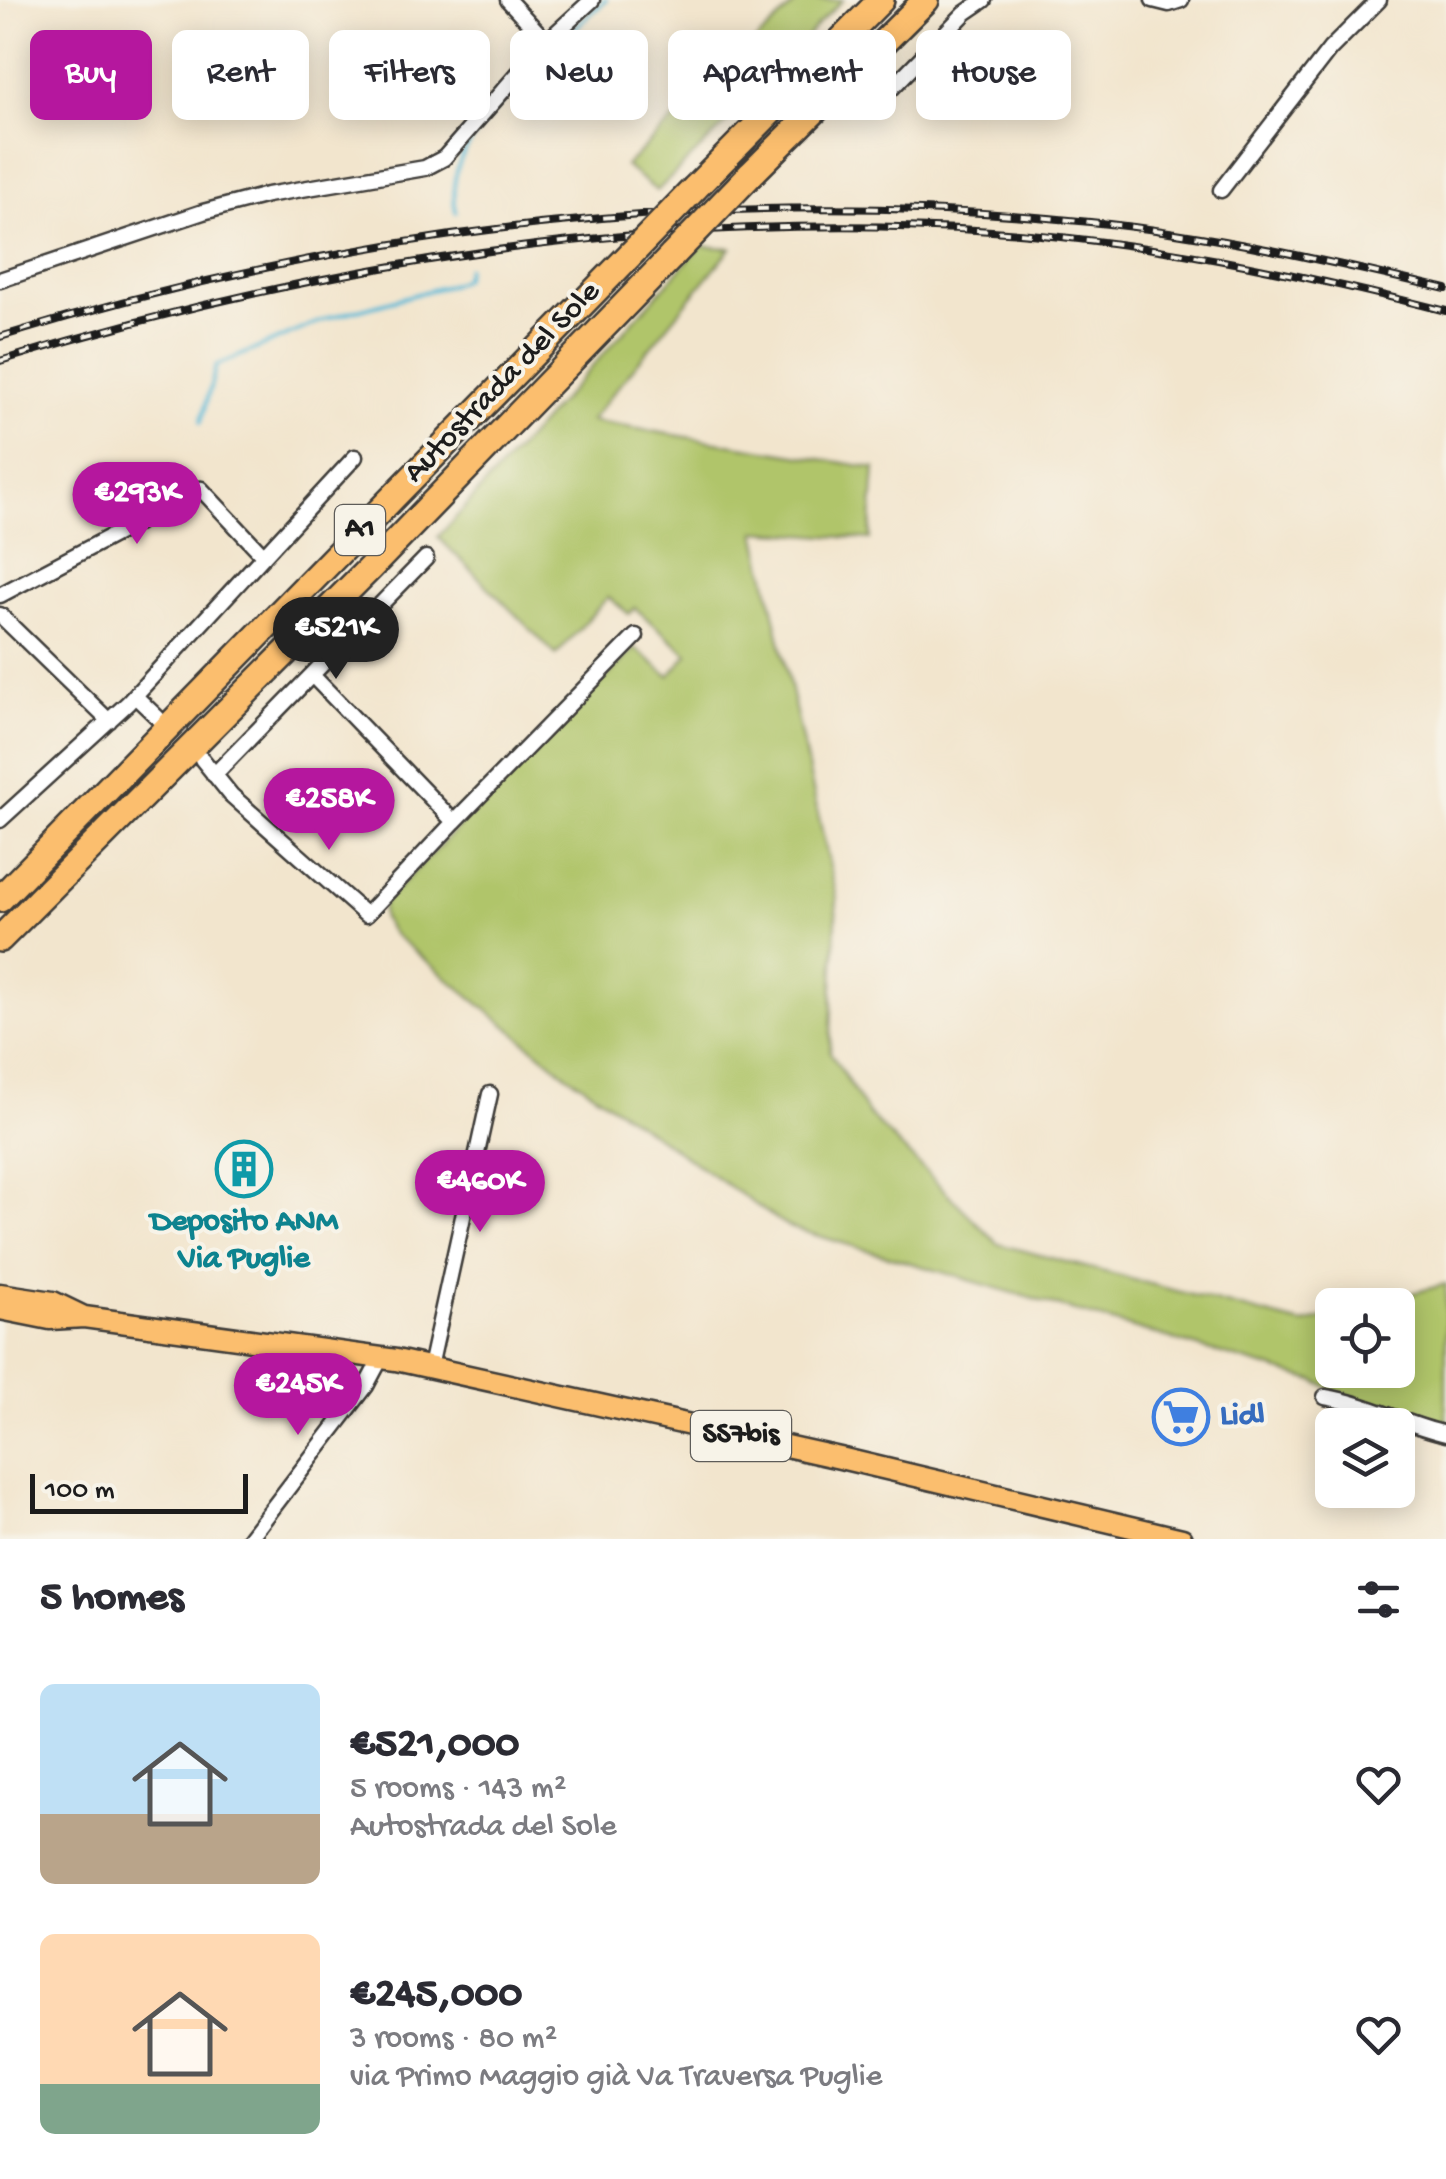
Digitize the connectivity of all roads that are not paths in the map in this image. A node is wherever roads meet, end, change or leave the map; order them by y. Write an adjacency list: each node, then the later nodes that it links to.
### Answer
1 (508, 0): 9 (street)
2 (592, 0): 10 (street)
3 (882, 0): 29 (highway, Autostrada del Sole / A1, bridge)
4 (926, 0): 32 (highway, Autostrada del Sole / A1, bridge)
5 (984, 0): 12 (street)
6 (1152, 0): 7 (street)
7 (1181, 0)
8 (1379, 0): 13 (street)
9 (535, 30)
10 (559, 30)
11 (510, 81): 14 (street)
12 (896, 84)
13 (1221, 190)
14 (0, 280)
15 (355, 457): 16 (street)
16 (264, 556): 18 (street); 22 (street)
17 (426, 558): 21 (street)
18 (0, 595)
19 (0, 615): 24 (street)
20 (636, 636): 28 (street)
21 (312, 675): 26 (street); 28 (street)
22 (135, 696): 23 (street); 24 (street)
23 (158, 718)
24 (109, 721): 27 (street)
25 (202, 759): 26 (street)
26 (214, 775): 28 (street)
27 (0, 820)
28 (454, 822)
29 (29, 866): 30 (highway); 31 (highway, Autostrada del Sole / A1)
30 (0, 884)
31 (0, 898)
32 (0, 939)
33 (490, 1094): 38 (street)
34 (0, 1294): 36 (main road, SS7bis)
35 (0, 1310): 36 (main road, SS7bis)
36 (84, 1317): 37 (main road, SS7bis)
37 (381, 1358): 38 (main road, SS7bis); 41 (street)
38 (430, 1367): 42 (main road, SS7bis)
39 (1325, 1398): 40 (street)
40 (1446, 1434)
41 (249, 1539)
42 (1182, 1539)

